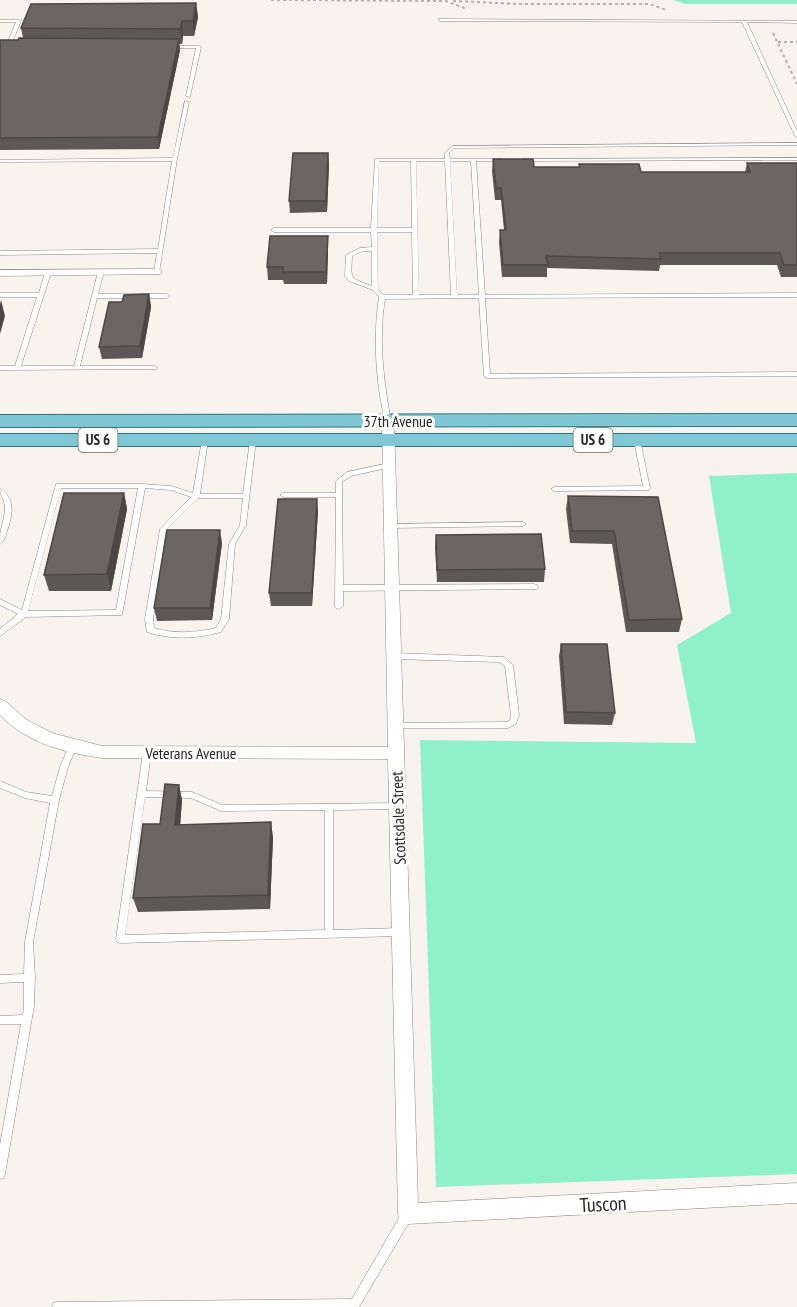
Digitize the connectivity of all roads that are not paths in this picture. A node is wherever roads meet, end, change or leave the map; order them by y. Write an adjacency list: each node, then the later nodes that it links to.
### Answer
1 (441, 20): 3 (lane)
2 (0, 21): 6 (lane)
3 (744, 21): 4 (lane); 11 (lane)
4 (797, 22)
5 (0, 46): 6 (lane)
6 (8, 46): 7 (lane)
7 (20, 46)
8 (163, 47): 9 (lane)
9 (188, 96)
10 (187, 102): 13 (lane)
11 (797, 136)
12 (797, 144): 16 (lane)
13 (175, 159): 20 (lane); 25 (lane)
14 (797, 159): 19 (lane)
15 (413, 160): 16 (lane); 22 (lane); 23 (lane)
16 (447, 160): 17 (lane); 40 (lane)
17 (473, 160): 18 (lane); 37 (lane)
18 (507, 160)
19 (519, 160)
20 (0, 161)
21 (274, 230): 22 (lane)
22 (374, 230): 23 (lane); 24 (lane)
23 (414, 230): 39 (lane)
24 (374, 249): 31 (lane); 31 (lane)
25 (160, 251): 26 (lane); 28 (lane)
26 (0, 253)
27 (101, 272): 28 (street); 30 (street); 35 (lane)
28 (157, 272)
29 (0, 273): 30 (street)
30 (48, 273): 33 (lane)
31 (375, 289): 38 (lane)
32 (0, 295): 33 (lane)
33 (41, 295): 42 (lane)
34 (797, 295): 37 (lane)
35 (95, 296): 36 (lane); 43 (lane)
36 (167, 296)
37 (480, 296): 40 (lane); 45 (lane)
38 (382, 297): 39 (lane); 48 (lane)
39 (416, 297): 40 (lane)
40 (454, 297)
41 (0, 368): 42 (lane)
42 (17, 368): 43 (lane)
43 (77, 368): 44 (lane)
44 (155, 368)
45 (797, 374)
46 (797, 420): 48 (main road, 37th Avenue / US 6)
47 (0, 421): 48 (main road, 37th Avenue / US 6)
48 (388, 431): 51 (main road, 37th Avenue / US 6); 52 (main road, 37th Avenue / US 6); 54 (street, Scottsdale Street)
49 (0, 440): 50 (main road, 37th Avenue / US 6)
50 (205, 440): 51 (main road, 37th Avenue / US 6); 60 (lane)
51 (253, 440): 61 (lane)
52 (637, 440): 53 (main road, 37th Avenue / US 6); 56 (lane)
53 (797, 440)
54 (389, 465): 59 (lane); 63 (street, Scottsdale Street)
55 (142, 486): 60 (lane); 71 (lane); 71 (lane)
56 (554, 489)
57 (0, 491): 64 (lane)
58 (283, 495): 59 (lane)
59 (339, 495): 68 (lane)
60 (196, 496): 61 (lane); 61 (lane)
61 (248, 496)
62 (523, 524): 63 (lane)
63 (390, 526): 66 (street, Scottsdale Street)
64 (1, 530): 65 (lane)
65 (0, 542)
66 (392, 587): 67 (lane); 68 (lane); 73 (street, Scottsdale Street)
67 (534, 587)
68 (339, 588): 70 (lane)
69 (0, 602): 71 (lane)
70 (339, 606)
71 (24, 614): 72 (lane)
72 (0, 633)
73 (394, 656): 75 (street, Scottsdale Street); 75 (lane)
74 (0, 705): 76 (street, Veterans Avenue)
75 (396, 726): 78 (street, Scottsdale Street)
76 (72, 748): 77 (street, Veterans Avenue); 81 (lane)
77 (147, 753): 78 (street, Veterans Avenue); 80 (lane)
78 (396, 753): 82 (street, Scottsdale Street)
79 (0, 784): 81 (lane)
80 (141, 794): 83 (lane); 85 (lane)
81 (55, 800): 86 (lane)
82 (398, 806): 83 (lane); 84 (street, Scottsdale Street)
83 (330, 807): 85 (lane)
84 (401, 932): 85 (lane); 92 (street, Scottsdale Street)
85 (329, 934)
86 (30, 978): 87 (lane); 88 (lane)
87 (0, 979)
88 (27, 1019): 89 (lane); 90 (lane)
89 (0, 1020)
90 (0, 1174)
91 (797, 1194): 92 (street, Tuscon)
92 (408, 1214): 93 (lane)
93 (353, 1305): 94 (lane)
94 (57, 1307)

